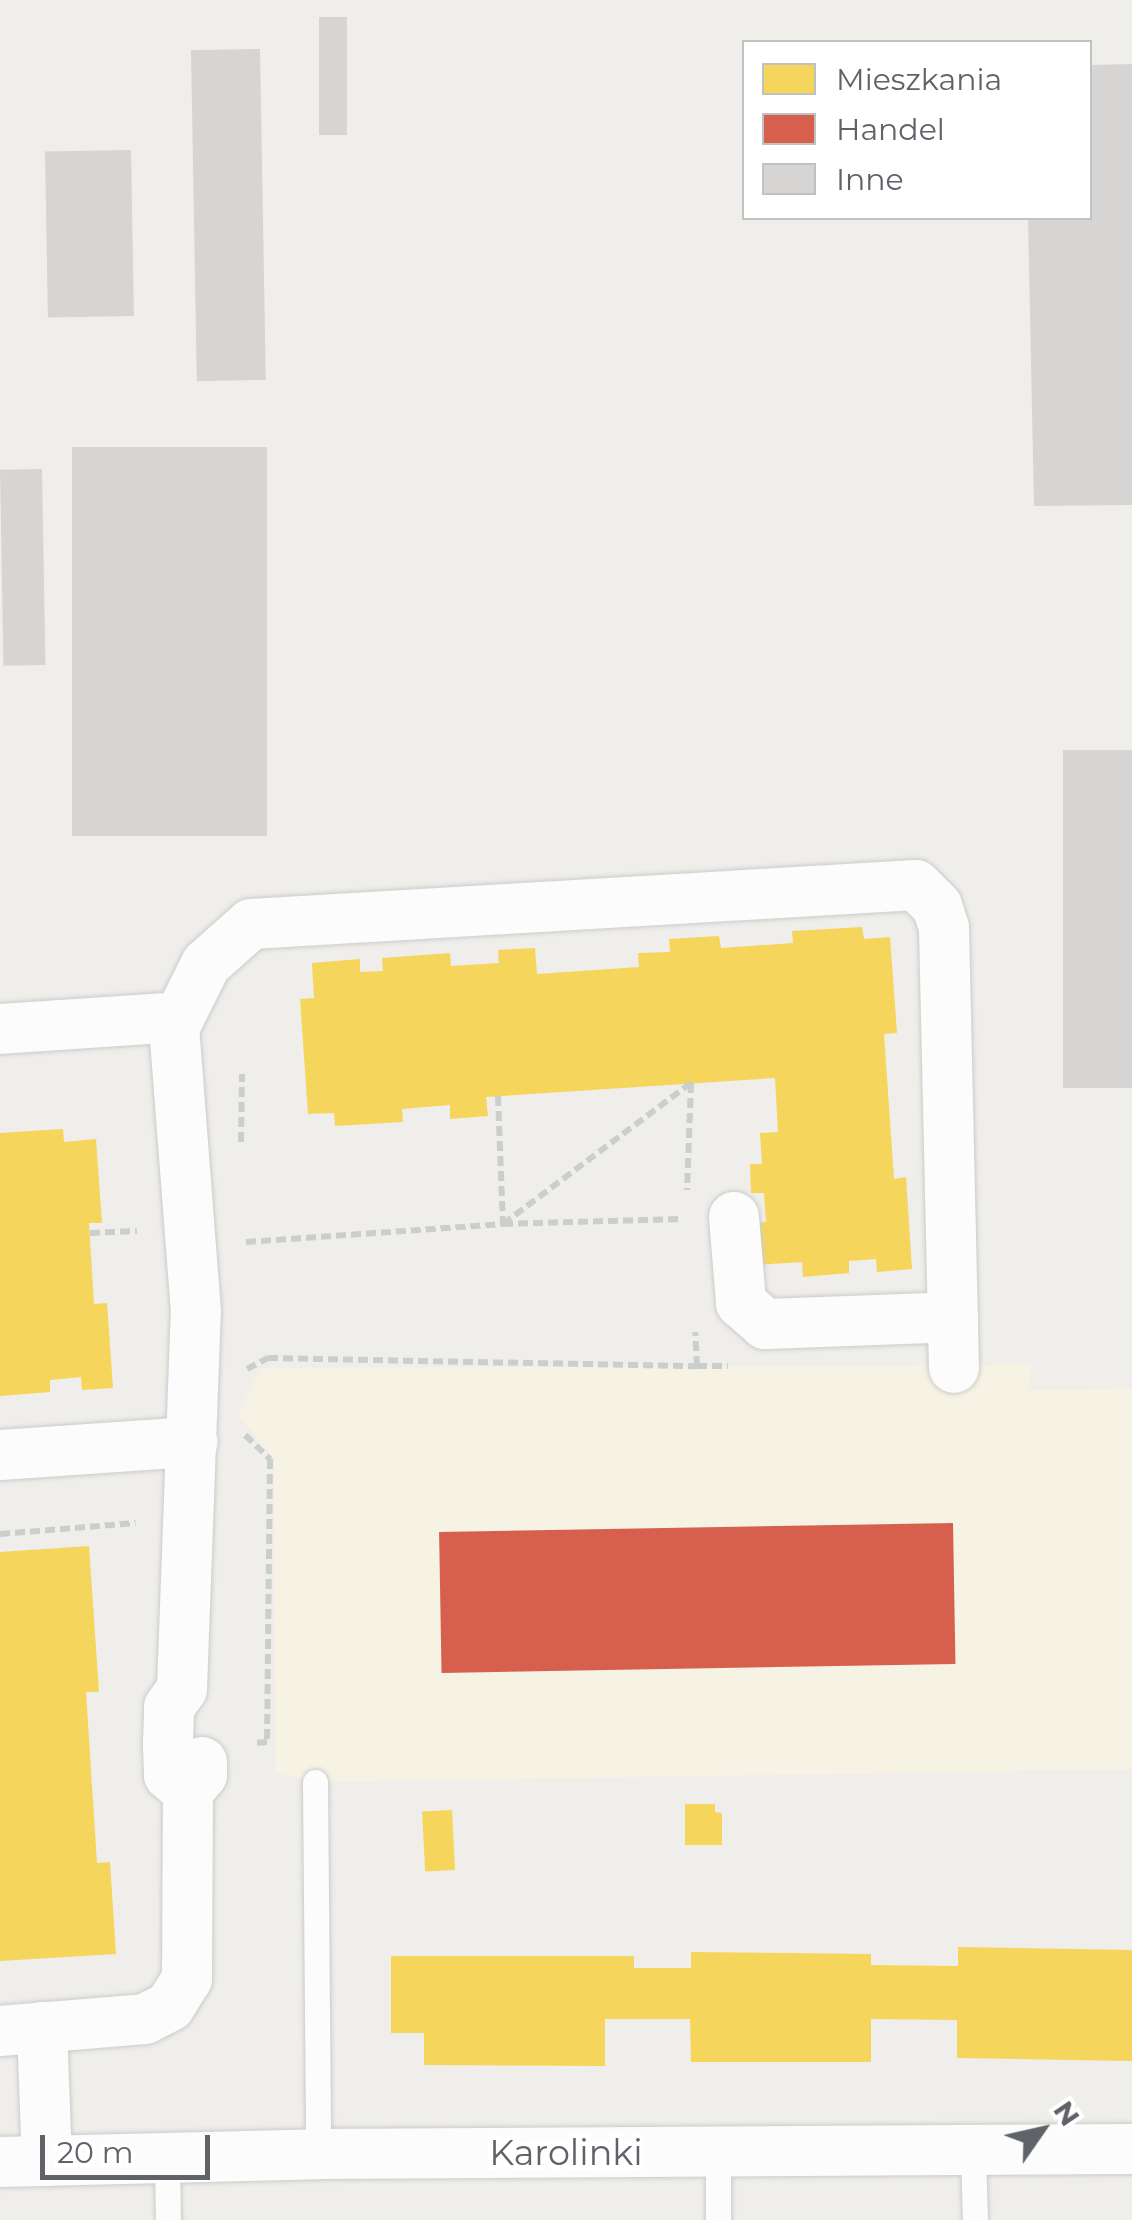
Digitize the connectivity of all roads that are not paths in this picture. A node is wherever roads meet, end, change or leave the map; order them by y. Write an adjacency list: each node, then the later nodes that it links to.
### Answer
1 (180, 1017): 2 (street); 4 (street); 6 (street)
2 (0, 1029)
3 (710, 1218): 4 (street)
4 (952, 1317): 5 (street)
5 (954, 1368)
6 (214, 1434): 7 (street); 9 (street)
7 (0, 1454)
8 (315, 1782): 13 (lane)
9 (21, 2029): 15 (street)
10 (973, 2150): 11 (street, Karolinki); 12 (street, Karolinki); 18 (lane)
11 (1132, 2150)
12 (718, 2152): 13 (street, Karolinki); 17 (lane)
13 (318, 2154): 14 (street, Karolinki)
14 (167, 2159): 15 (street, Karolinki); 16 (lane)
15 (24, 2161)
16 (168, 2220)
17 (718, 2220)
18 (975, 2220)

